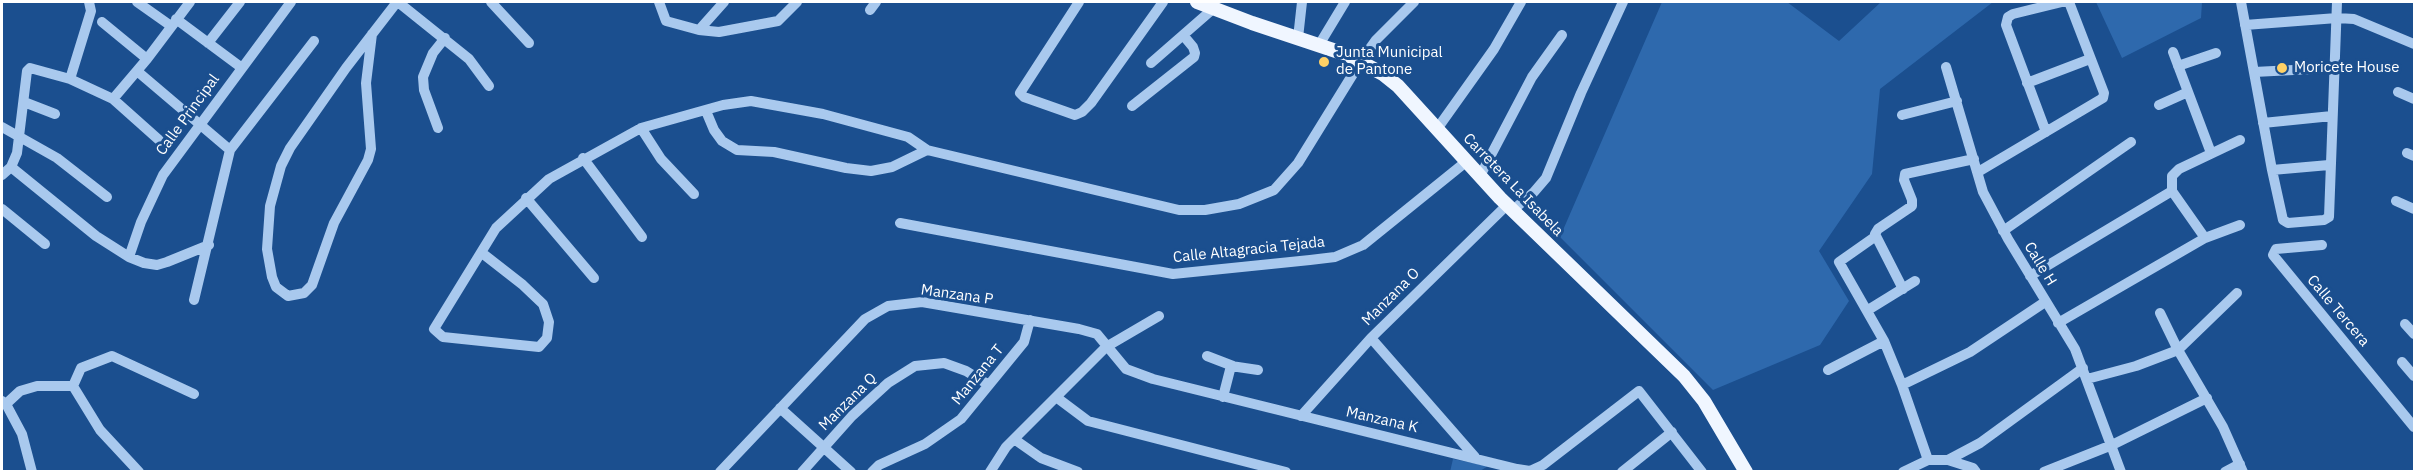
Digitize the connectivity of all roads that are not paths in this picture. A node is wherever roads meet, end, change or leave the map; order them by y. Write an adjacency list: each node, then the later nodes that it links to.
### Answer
1 (89, 2): 50 (street)
2 (137, 2): 25 (street)
3 (190, 2): 25 (street)
4 (240, 2): 34 (street)
5 (291, 2): 46 (street, Calle Principal)
6 (397, 2): 28 (street); 31 (street)
7 (491, 2): 35 (street)
8 (659, 2): 27 (street)
9 (724, 2): 27 (street)
10 (797, 2): 27 (street)
11 (1079, 2): 12 (street)
12 (1163, 2)
13 (1197, 2): 22 (main road, Carretera La Isabela)
14 (1302, 2): 32 (street)
15 (1345, 2): 37 (street)
16 (1414, 2): 42 (street)
17 (1521, 2): 70 (street)
18 (1623, 2): 93 (street, Manzana O)
19 (2069, 2): 41 (street); 51 (street)
20 (2241, 2): 26 (street)
21 (2337, 2): 23 (street)
22 (1214, 8): 29 (street); 32 (main road, Carretera La Isabela)
23 (2337, 18): 26 (street); 36 (street); 47 (street)
24 (102, 22): 40 (street)
25 (174, 23): 34 (street); 40 (street)
26 (2245, 25): 49 (street)
27 (699, 30)
28 (372, 34): 28 (street)
29 (1183, 35): 43 (street); 59 (street)
30 (1562, 35): 87 (street)
31 (445, 38): 52 (street); 68 (street)
32 (1298, 38): 37 (main road, Carretera La Isabela)
33 (314, 41): 76 (street)
34 (208, 43): 46 (street)
35 (529, 43)
36 (2415, 44)
37 (1319, 45): 42 (main road, Carretera La Isabela)
38 (2173, 52): 44 (street)
39 (2216, 53): 44 (street)
40 (147, 59): 48 (street)
41 (2090, 59): 51 (street); 71 (street)
42 (1361, 61): 70 (main road, Carretera La Isabela); 77 (street)
43 (1151, 63)
44 (2178, 66): 53 (street)
45 (1946, 67): 57 (street, Calle H)
46 (242, 68): 66 (street, Calle Principal)
47 (2333, 68): 49 (street); 64 (street)
48 (137, 71): 55 (street); 66 (street)
49 (2254, 72): 65 (street)
50 (70, 79): 55 (street); 58 (street)
51 (2027, 83): 71 (street)
52 (489, 86)
53 (2188, 92): 60 (street); 78 (street)
54 (2398, 92): 56 (street)
55 (113, 99): 73 (street)
56 (2415, 99)
57 (1957, 101): 63 (street); 80 (street, Calle H)
58 (24, 102): 62 (street); 72 (street)
59 (1132, 105)
60 (2159, 105)
61 (706, 111): 69 (street); 77 (street); 77 (street)
62 (55, 114)
63 (1902, 115)
64 (2332, 116): 65 (street); 82 (street)
65 (2263, 123): 84 (street)
66 (200, 125): 76 (street); 106 (street, Calle Principal)
67 (2, 127): 72 (street)
68 (438, 128)
69 (641, 128): 79 (street); 89 (street)
70 (1437, 129): 81 (main road, Carretera La Isabela)
71 (2046, 132): 85 (street)
72 (20, 137): 83 (street); 90 (street)
73 (159, 140)
74 (2240, 140): 78 (street)
75 (2131, 142): 98 (street)
76 (230, 150): 103 (street)
77 (927, 150)
78 (2211, 153): 88 (street)
79 (583, 158): 91 (street); 100 (street)
80 (1974, 159): 85 (street, Calle H); 99 (street)
81 (1467, 161): 87 (main road, Carretera La Isabela); 96 (street, Calle Altagracia Tejada)
82 (2329, 165): 84 (street); 84 (street)
83 (11, 167): 86 (street); 106 (street)
84 (2272, 170)
85 (1978, 172): 98 (street, Calle H)
86 (2, 175)
87 (1480, 176): 93 (main road, Carretera La Isabela)
88 (2172, 191): 101 (street); 107 (street)
89 (694, 194)
90 (107, 197)
91 (526, 198): 105 (street); 108 (street)
92 (2396, 201): 95 (street)
93 (1510, 207): 121 (street, Manzana O); 151 (main road, Carretera La Isabela)
94 (2, 209): 102 (street)
95 (2415, 209)
96 (900, 223)
97 (2240, 225): 101 (street)
98 (2003, 231): 107 (street, Calle H)
99 (1876, 236): 110 (street); 114 (street)
100 (642, 237)
101 (2205, 238): 118 (street)
102 (45, 244)
103 (209, 244): 106 (street); 112 (street)
104 (2322, 245): 142 (street, Calle Tercera)
105 (482, 253): 105 (street)
106 (129, 256)
107 (2030, 276): 113 (street, Calle H)
108 (594, 278)
109 (1915, 281): 110 (street)
110 (1903, 289): 114 (street)
111 (2237, 293): 124 (street)
112 (194, 300)
113 (2045, 302): 118 (street, Calle H); 133 (street)
114 (1868, 310): 122 (street)
115 (2160, 314): 124 (street)
116 (1159, 316): 123 (street)
117 (1030, 320): 123 (street, Manzana P); 132 (street, Manzana T); 140 (street, Manzana P)
118 (2058, 323): 130 (street, Calle H)
119 (2405, 324): 120 (street)
120 (2415, 334)
121 (1371, 338): 141 (street, Manzana O); 147 (street)
122 (1884, 341): 129 (street); 133 (street)
123 (1106, 347): 136 (street); 137 (street, Manzana K)
124 (2178, 350): 130 (street); 138 (street)
125 (1207, 356): 127 (street)
126 (2402, 362): 131 (street)
127 (1233, 366): 128 (street); 137 (street)
128 (1258, 370)
129 (1828, 370)
130 (2085, 373): 145 (street, Calle H); 149 (street)
131 (2415, 376)
132 (989, 385): 146 (street, Manzana Q); 157 (street, Manzana T)
133 (1902, 385): 148 (street)
134 (73, 387): 135 (street); 139 (street); 153 (street)
135 (194, 394)
136 (1056, 397): 144 (street); 160 (street)
137 (1223, 397): 141 (street, Manzana K)
138 (2207, 398): 145 (street); 150 (street)
139 (4, 402): 152 (street)
140 (780, 408): 146 (street); 154 (street, Manzana P)
141 (1301, 416): 147 (street, Manzana K)
142 (2415, 427)
143 (1672, 432): 147 (street, Manzana K); 161 (street); 162 (street)
144 (1014, 439): 158 (street); 159 (street)
145 (2112, 445): 165 (street); 166 (street, Calle H)
146 (824, 448): 155 (street, Manzana Q); 156 (street)
147 (1475, 457)
148 (1928, 460): 149 (street); 163 (street)
149 (1948, 460): 164 (street)
150 (2242, 468): 167 (street)
151 (1741, 470)
152 (32, 471)
153 (139, 471)
154 (720, 471)
155 (802, 471)
156 (851, 471)
157 (873, 471)
158 (990, 471)
159 (1078, 471)
160 (1286, 471)
161 (1622, 471)
162 (1702, 471)
163 (1903, 471)
164 (1976, 471)
165 (2044, 471)
166 (2121, 471)
167 (2225, 471)

